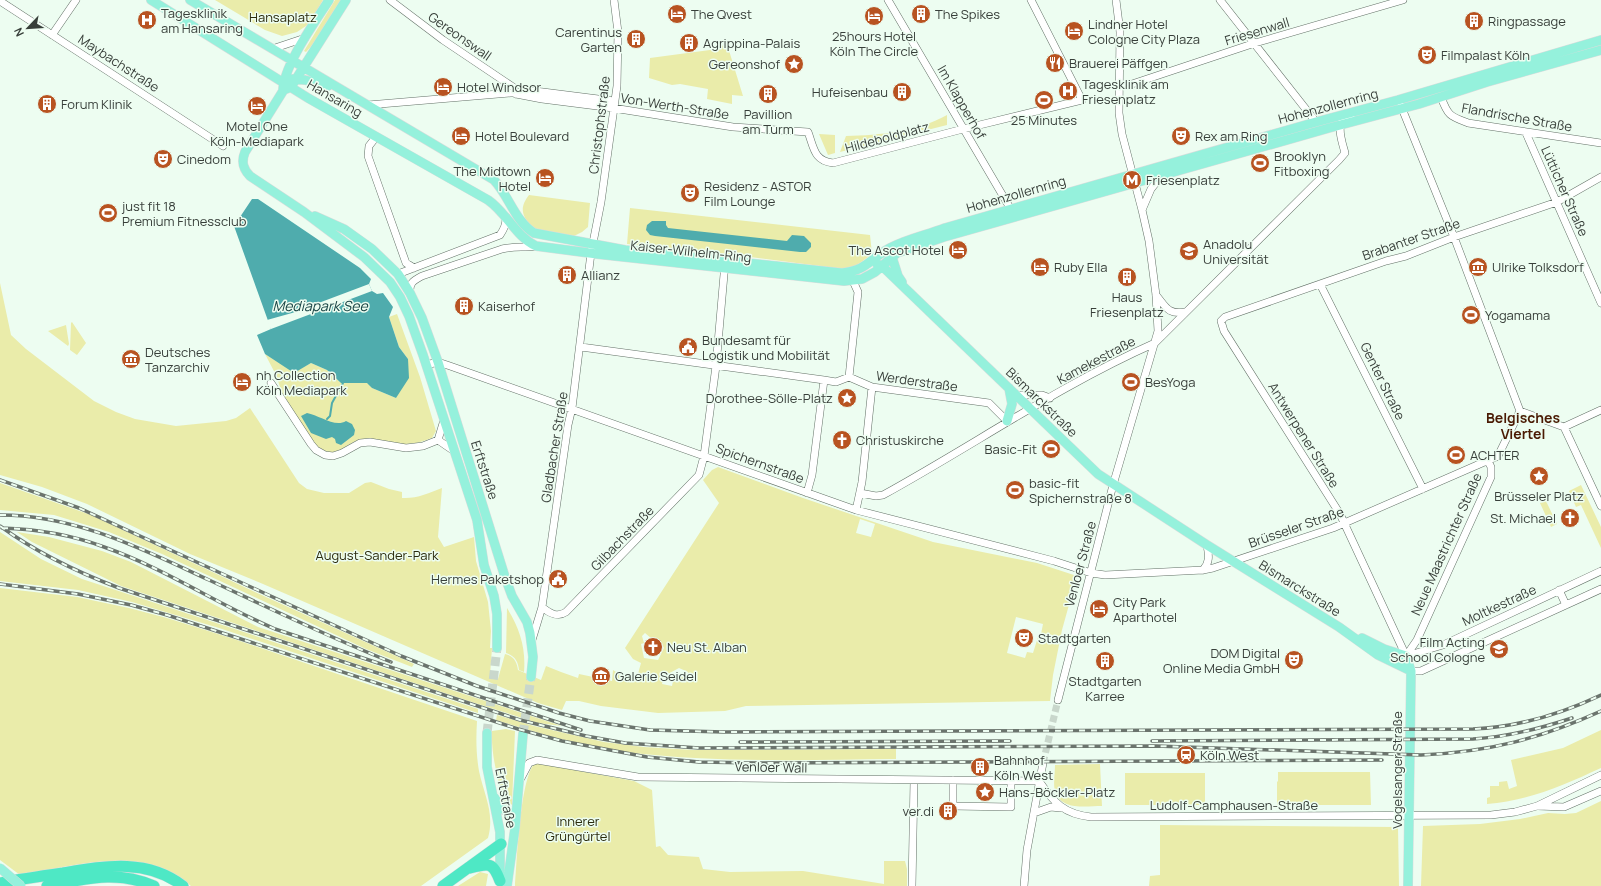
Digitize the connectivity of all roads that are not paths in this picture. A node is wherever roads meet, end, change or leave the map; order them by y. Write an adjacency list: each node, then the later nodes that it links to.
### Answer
1 (76, 0): 14 (street)
2 (151, 0): 23 (main road, Hansaring)
3 (190, 0): 18 (main road, Hansaring)
4 (329, 0): 15 (main road)
5 (346, 0): 21 (main road)
6 (390, 0): 26 (street, Gereonswall)
7 (614, 0): 30 (street, Christophstraße)
8 (888, 0): 35 (street, Im Klapperhof)
9 (1031, 0): 35 (street)
10 (1116, 0): 24 (street)
11 (1220, 0): 17 (street)
12 (1404, 0): 17 (street, Friesenwall)
13 (0, 1): 14 (street, Maybachstraße)
14 (52, 35): 39 (street, Maybachstraße)
15 (305, 38): 18 (street); 20 (main road)
16 (1601, 40): 28 (main road, Hohenzollernring)
17 (1255, 43): 24 (street, Friesenwall); 33 (street)
18 (272, 49): 20 (main road, Hansaring)
19 (1601, 50): 27 (main road, Hohenzollernring)
20 (292, 61): 21 (main road, Hansaring); 23 (main road)
21 (304, 67): 22 (main road); 23 (main road); 25 (main road, Hansaring)
22 (297, 78): 23 (main road); 25 (main road)
23 (284, 83): 37 (main road, Hansaring); 47 (main road)
24 (1119, 86): 43 (street)
25 (346, 93): 29 (main road, Hansaring)
26 (516, 94): 29 (street, Von-Werth-Straße); 30 (street, Von-Werth-Straße)
27 (1441, 97): 31 (main road, Hohenzollernring); 36 (street, Flandrische Straße)
28 (1398, 100): 31 (street); 32 (main road, Hohenzollernring)
29 (367, 105): 46 (main road, Hansaring)
30 (614, 105): 40 (street, Von-Werth-Straße); 51 (street, Christophstraße)
31 (1402, 109): 34 (main road, Hohenzollernring); 50 (street)
32 (1354, 112): 33 (main road, Hohenzollernring); 34 (street)
33 (1316, 122): 43 (main road, Hohenzollernring)
34 (1341, 125): 41 (main road, Hohenzollernring); 67 (street)
35 (963, 129): 40 (street, Hildeboldplatz); 48 (street, Im Klapperhof)
36 (1526, 133): 38 (street, Flandrische Straße); 44 (street, Lütticher Straße)
37 (376, 137): 49 (main road, Hansaring); 58 (street)
38 (1601, 143)
39 (223, 146)
40 (818, 158)
41 (1162, 175): 43 (main road, Hohenzollernring); 45 (street)
42 (1601, 177): 44 (street, Brabanter Straße)
43 (1134, 179): 45 (street); 48 (main road, Hohenzollernring)
44 (1557, 202): 50 (street, Brabanter Straße); 66 (street, Lütticher Straße)
45 (1142, 210): 65 (street)
46 (515, 211): 51 (main road, Kaiser-Wilhelm-Ring)
47 (304, 212): 60 (main road); 72 (main road, Erftstraße)
48 (1013, 213): 54 (main road, Hohenzollernring); 55 (main road, Hohenzollernring)
49 (506, 217): 52 (main road, Kaiser-Wilhelm-Ring); 58 (street)
50 (1454, 237): 62 (street, Brabanter Straße); 84 (street)
51 (593, 243): 53 (street, Christophstraße); 57 (main road, Kaiser-Wilhelm-Ring)
52 (536, 246): 53 (main road, Kaiser-Wilhelm-Ring); 64 (street)
53 (591, 253): 57 (main road, Kaiser-Wilhelm-Ring); 70 (street, Gladbacher Straße)
54 (880, 255): 56 (main road, Kaiser-Wilhelm-Ring)
55 (892, 257): 59 (main road, Hohenzollernring); 63 (main road)
56 (871, 262): 57 (main road, Kaiser-Wilhelm-Ring); 59 (main road, Bismarckstraße)
57 (725, 264): 61 (main road, Kaiser-Wilhelm-Ring); 73 (street, Gilbachstraße)
58 (414, 268): 60 (street)
59 (879, 269): 61 (main road, Kaiser-Wilhelm-Ring); 63 (main road, Bismarckstraße)
60 (398, 274): 64 (main road, Erftstraße)
61 (853, 281): 74 (street)
62 (1320, 284): 68 (street, Brabanter Straße); 93 (street, Genter Straße)
63 (908, 291): 78 (main road, Bismarckstraße)
64 (410, 293): 71 (main road, Erftstraße)
65 (1156, 295): 67 (street); 69 (street)
66 (1601, 303)
67 (1185, 312): 69 (street)
68 (1225, 317): 98 (street, Antwerpener Straße)
69 (1155, 343): 80 (street, Kamekestraße); 92 (street, Venloer Straße)
70 (581, 347): 73 (street); 81 (street, Gladbacher Straße)
71 (438, 362): 72 (street); 81 (street, Spichernstraße); 109 (main road, Erftstraße)
72 (426, 365): 85 (main road, Erftstraße)
73 (716, 366): 75 (street); 90 (street, Gilbachstraße)
74 (849, 378): 75 (street); 77 (street, Werderstraße)
75 (824, 380): 94 (street)
76 (271, 383): 88 (street)
77 (872, 388): 86 (street, Werderstraße); 95 (street)
78 (1009, 388): 79 (main road, Bismarckstraße); 86 (main road)
79 (1016, 395): 80 (street, Kamekestraße); 82 (main road, Bismarckstraße)
80 (1050, 398): 82 (street, Kamekestraße)
81 (572, 408): 90 (street, Spichernstraße); 107 (street, Gladbacher Straße)
82 (1031, 409): 86 (street, Kamekestraße); 92 (main road, Bismarckstraße)
83 (1601, 410): 87 (street)
84 (1520, 411): 87 (street); 91 (street, Brüsseler Straße)
85 (444, 420): 88 (street); 89 (main road, Erftstraße)
86 (1007, 421): 95 (street, Kamekestraße)
87 (1564, 426): 96 (street)
88 (438, 440): 89 (street)
89 (454, 451): 110 (main road, Erftstraße)
90 (704, 456): 94 (street, Spichernstraße); 107 (street, Gilbachstraße)
91 (1488, 461): 93 (street, Brüsseler Straße); 111 (street, Neue Maastrichter Straße)
92 (1113, 485): 99 (main road, Bismarckstraße); 103 (street, Venloer Straße)
93 (1423, 489): 98 (street, Brüsseler Straße)
94 (807, 493): 97 (street, Spichernstraße)
95 (860, 493): 97 (street)
96 (1601, 506)
97 (856, 510): 103 (street, Spichernstraße)
98 (1344, 524): 100 (street, Brüsseler Straße); 111 (street, Antwerpener Straße)
99 (1207, 545): 100 (main road, Bismarckstraße); 101 (street)
100 (1233, 561): 101 (street, Brüsseler Straße); 108 (main road, Bismarckstraße)
101 (1203, 570): 103 (street, Brüsseler Straße)
102 (1601, 571): 105 (street, Moltkestraße)
103 (1090, 573): 114 (street, Venloer Straße)
104 (1601, 589): 106 (street)
105 (1559, 590): 106 (street); 111 (street, Moltkestraße)
106 (1566, 605): 112 (street)
107 (542, 607): 109 (street, Gladbacher Straße)
108 (1340, 627): 111 (main road, Bismarckstraße); 112 (main road, Bismarckstraße)
109 (532, 642): 113 (main road, Erftstraße)
110 (497, 648)
111 (1406, 656): 112 (main road, Vogelsanger Straße)
112 (1411, 671): 130 (main road, Vogelsanger Straße)
113 (532, 677)
114 (1058, 700)
115 (487, 733): 125 (main road, Erftstraße)
116 (523, 734): 123 (main road, Erftstraße)
117 (1043, 763): 122 (street)
118 (1601, 775): 126 (street)
119 (953, 780): 120 (street, Venloer Wall); 120 (street); 121 (street, Venloer Wall)
120 (1011, 780): 122 (street, Venloer Wall)
121 (914, 781): 123 (street, Venloer Wall); 143 (street)
122 (1040, 781): 127 (street, Ludolf-Camphausen-Straße); 129 (street)
123 (518, 785): 128 (main road, Erftstraße)
124 (1601, 791): 126 (street)
125 (492, 795): 128 (main road); 132 (main road, Erftstraße)
126 (1537, 806): 130 (street, Ludolf-Camphausen-Straße)
127 (1060, 808): 129 (street); 130 (street, Ludolf-Camphausen-Straße)
128 (516, 812): 131 (main road, Erftstraße)
129 (1034, 813): 144 (street)
130 (1410, 816): 145 (main road, Vogelsanger Straße)
131 (515, 828): 132 (main road); 136 (main road, Erftstraße)
132 (501, 844): 134 (highway); 136 (main road, Erftstraße)
133 (0, 868): 138 (main road, bridge)
134 (468, 869): 136 (highway); 142 (highway)
135 (0, 883): 141 (highway)
136 (502, 884)
137 (152, 885): 139 (highway); 140 (highway)
138 (21, 886)
139 (47, 886)
140 (129, 886)
141 (183, 886)
142 (444, 886)
143 (912, 886)
144 (1024, 886)
145 (1408, 886)

